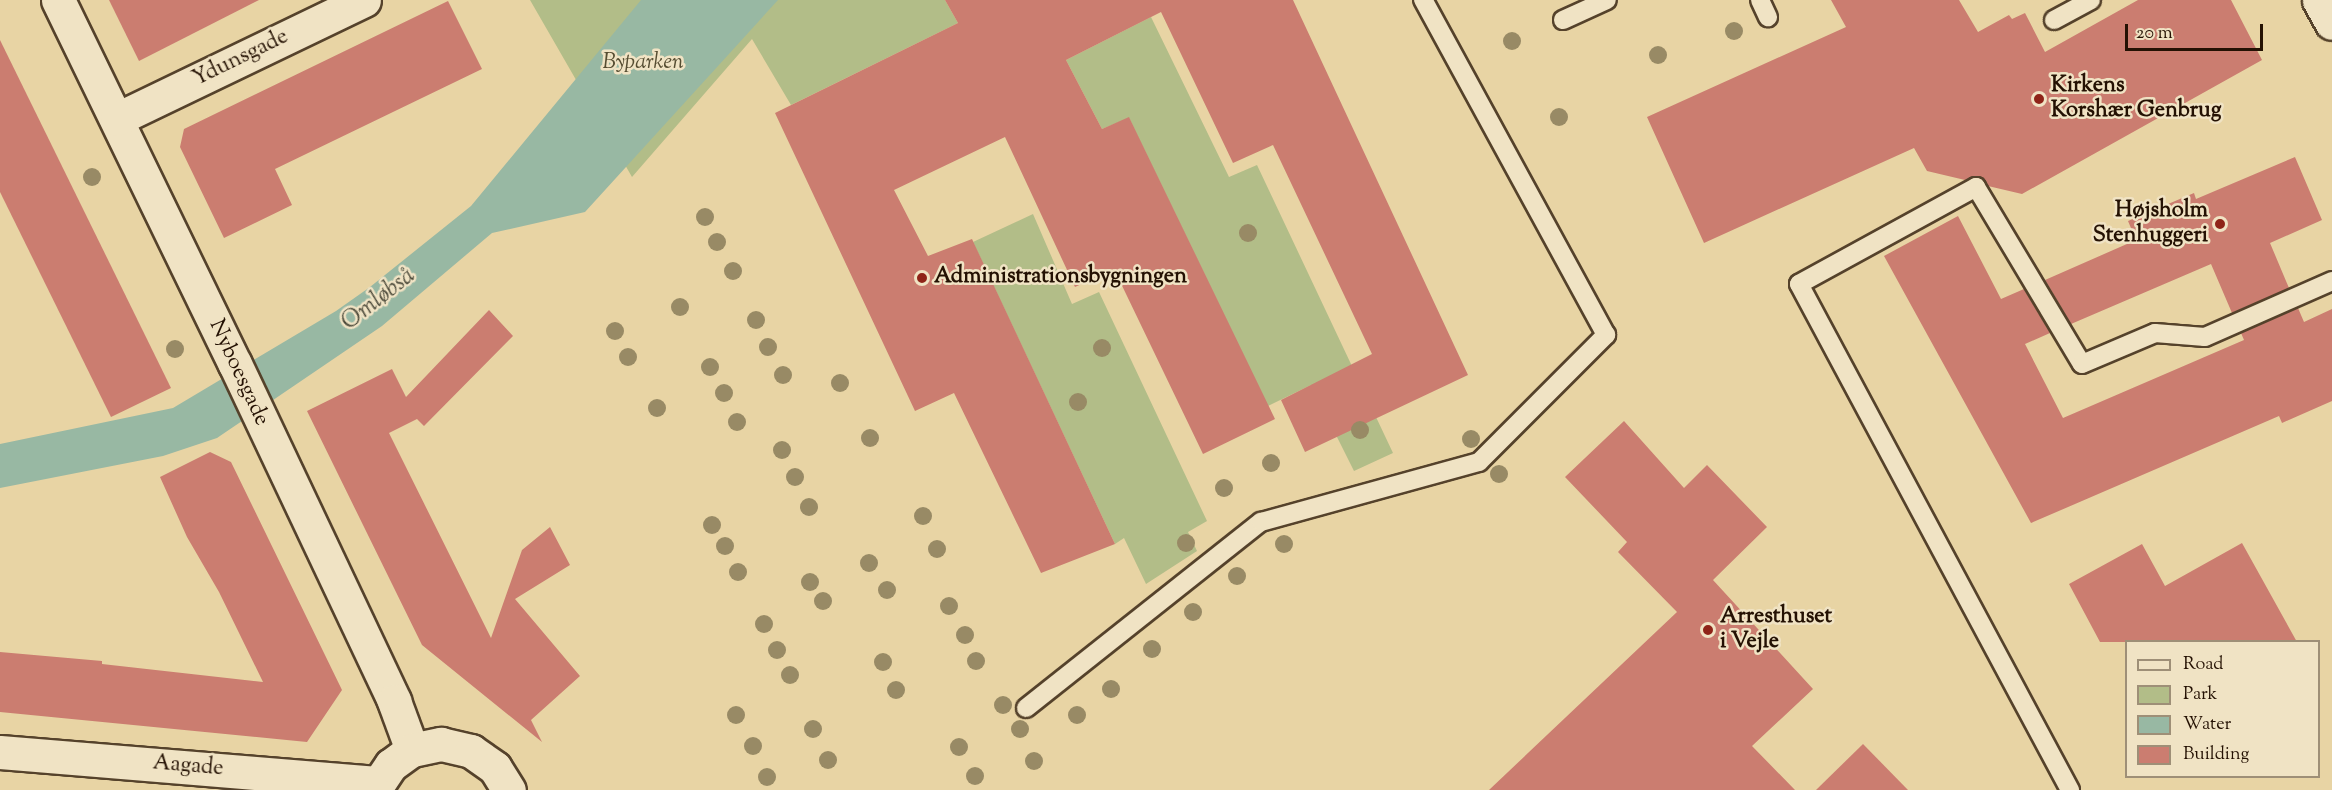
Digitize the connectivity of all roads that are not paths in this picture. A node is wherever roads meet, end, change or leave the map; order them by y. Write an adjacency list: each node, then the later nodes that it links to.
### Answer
1 (58, 0): 10 (street, Nyboesgade)
2 (364, 0): 10 (street, Ydunsgade)
3 (1423, 0): 12 (lane)
4 (1607, 0): 7 (lane)
5 (2091, 0): 8 (lane)
6 (2319, 0): 9 (street)
7 (1563, 20)
8 (2054, 20)
9 (2332, 23)
10 (117, 119): 13 (street, Nyboesgade)
11 (2332, 281): 17 (lane)
12 (1026, 708)
13 (412, 750): 15 (street); 16 (street)
14 (0, 752): 15 (street, Aagade)
15 (376, 786)
16 (508, 790)
17 (2070, 790)

